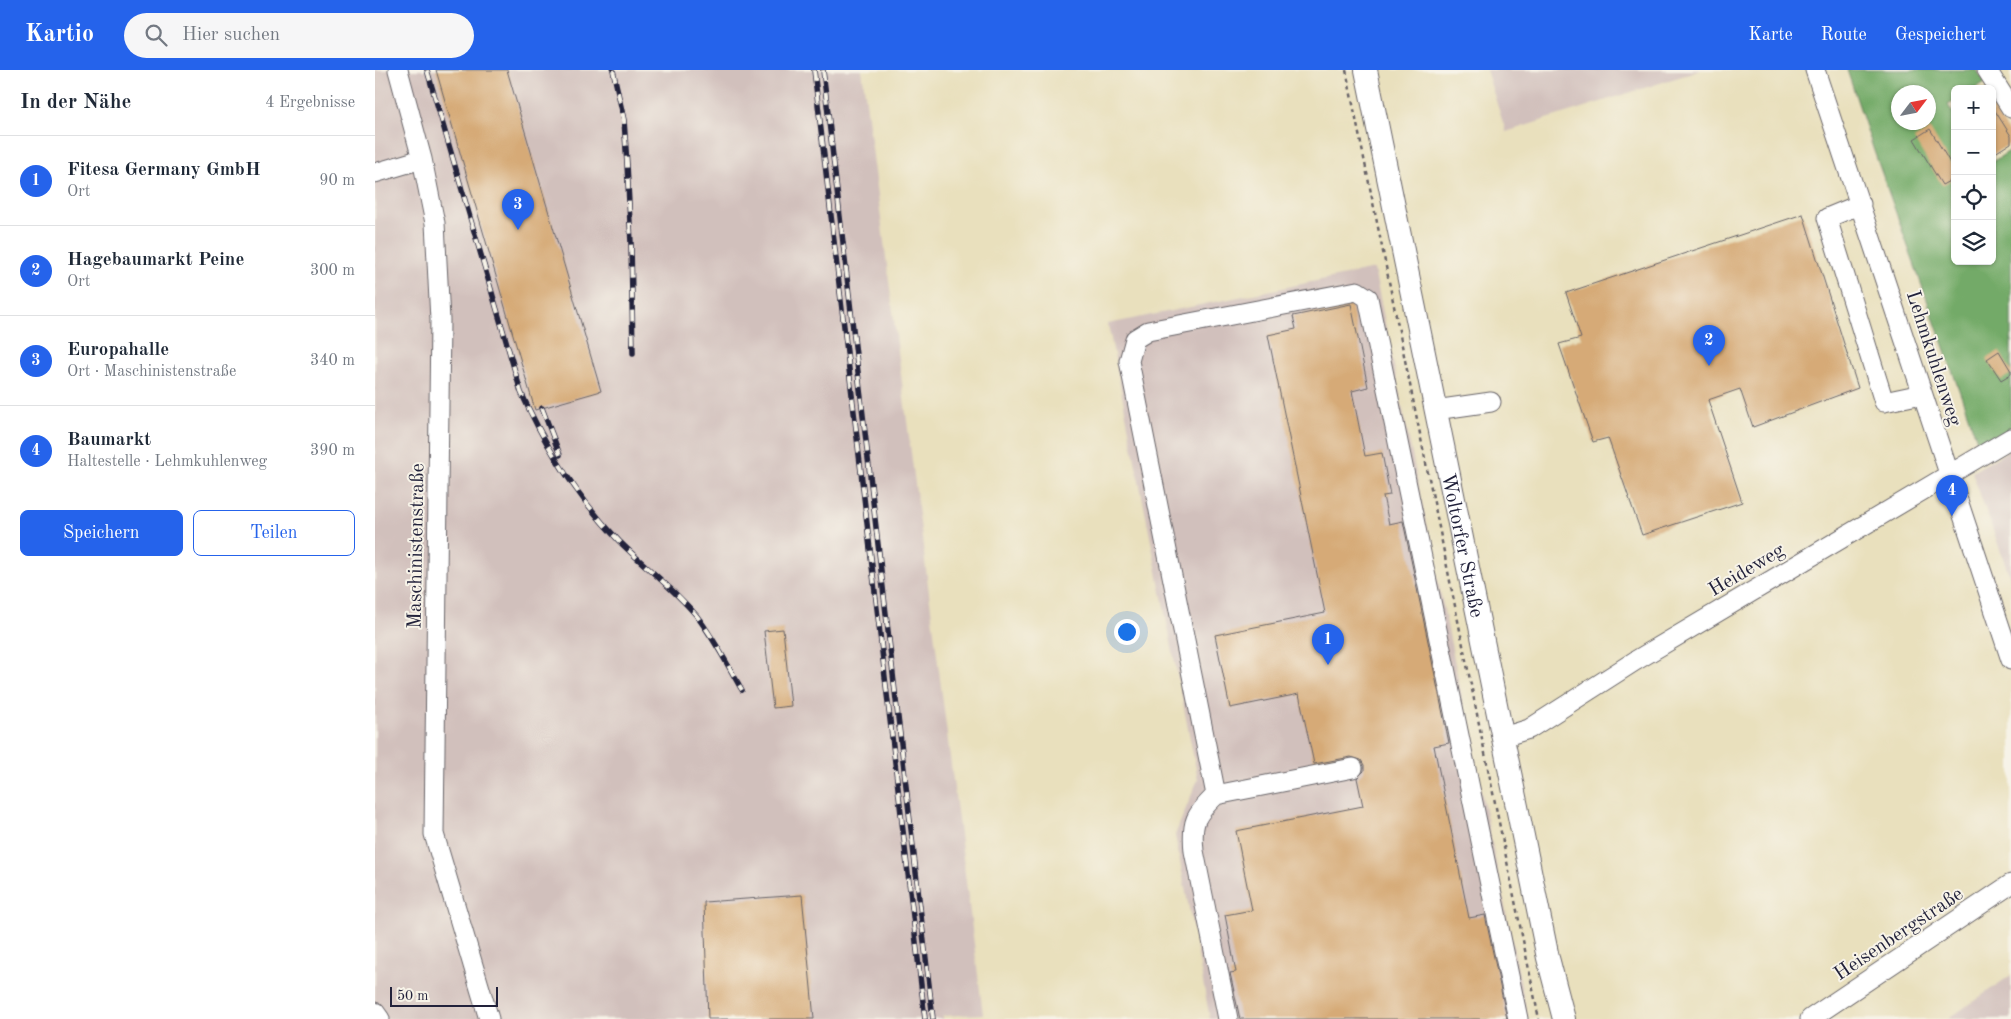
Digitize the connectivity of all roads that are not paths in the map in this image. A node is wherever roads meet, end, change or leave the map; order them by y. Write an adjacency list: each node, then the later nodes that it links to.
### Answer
1 (398, 70): 6 (street, Maschinistenstraße)
2 (1366, 70): 11 (main road, Woltorfer Straße)
3 (1815, 70): 8 (street, Lehmkuhlenweg)
4 (1987, 70): 5 (street)
5 (2011, 108)
6 (422, 159): 7 (street); 21 (street, Maschinistenstraße)
7 (375, 173)
8 (1861, 204): 9 (street, Lehmkuhlenweg); 9 (street)
9 (1923, 394): 13 (street, Lehmkuhlenweg)
10 (1491, 402): 11 (street)
11 (1435, 410): 15 (main road, Woltorfer Straße)
12 (2011, 438): 13 (street, Heideweg)
13 (1949, 474): 14 (street, Lehmkuhlenweg); 15 (street, Heideweg)
14 (2011, 660)
15 (1503, 737): 24 (main road, Woltorfer Straße)
16 (1353, 768): 17 (street)
17 (1216, 795): 22 (street); 23 (street)
18 (2011, 884): 25 (street, Heisenbergstraße)
19 (375, 1012): 20 (street)
20 (380, 1019)
21 (489, 1019)
22 (1228, 1019)
23 (1518, 1019)
24 (1563, 1019)
25 (1810, 1019)

